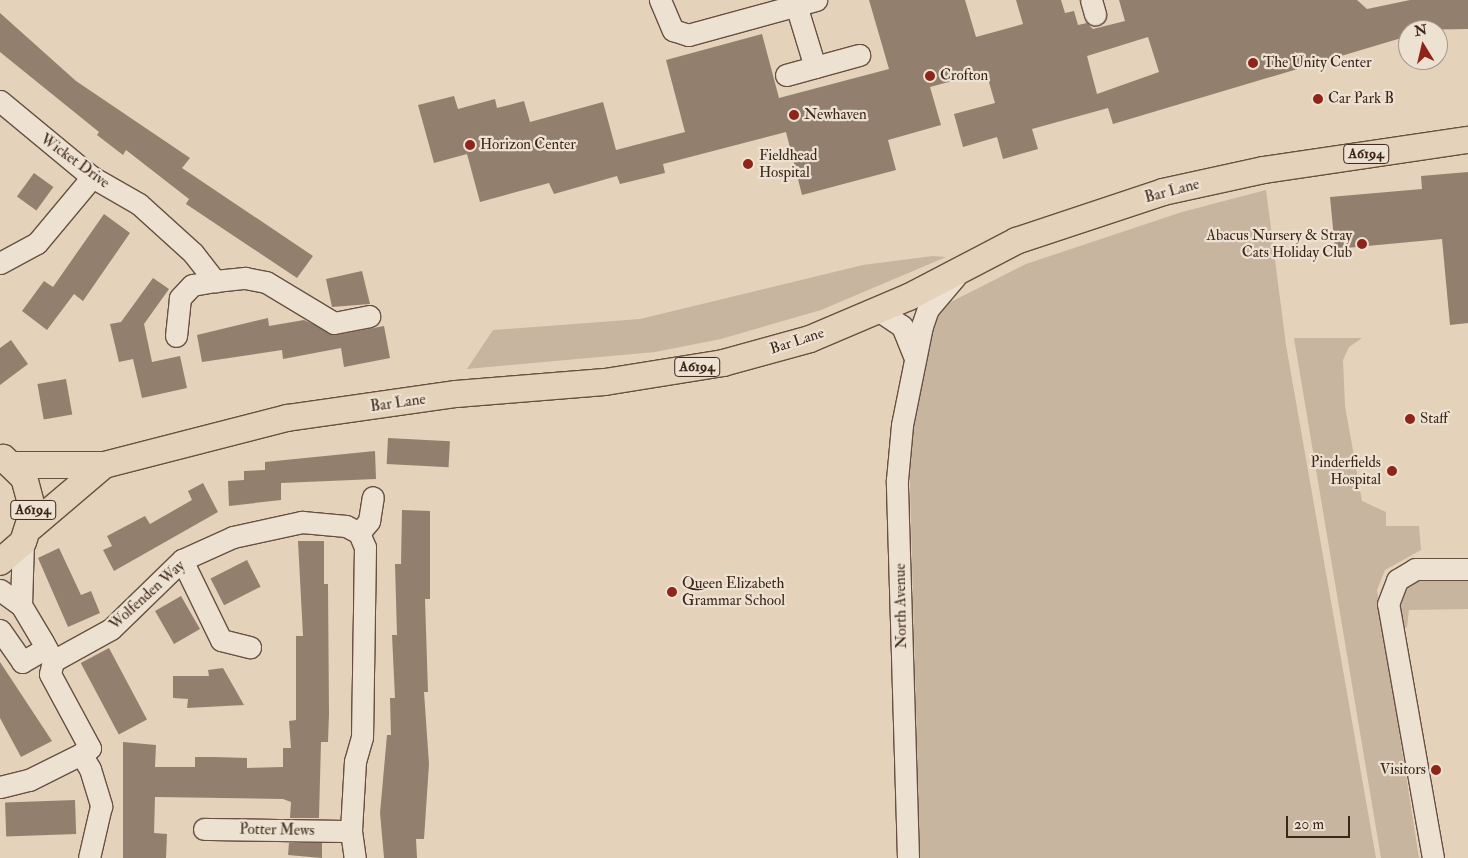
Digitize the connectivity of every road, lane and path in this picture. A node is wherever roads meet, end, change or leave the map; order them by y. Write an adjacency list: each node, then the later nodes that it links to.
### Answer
1 (660, 0): 2 (street)
2 (806, 3): 4 (street)
3 (859, 56): 4 (street)
4 (815, 67): 5 (street)
5 (786, 75)
6 (0, 102): 8 (street, Wicket Drive)
7 (1468, 140): 10 (main road, Bar Lane / A6194)
8 (92, 177): 9 (street); 11 (street, Wicket Drive)
9 (0, 263)
10 (963, 269): 12 (main road, Bar Lane / A6194); 15 (street, North Avenue)
11 (215, 281): 13 (street); 14 (street)
12 (878, 310): 15 (street); 17 (main road, Bar Lane / A6194)
13 (369, 316)
14 (176, 336)
15 (914, 355): 35 (street, North Avenue)
16 (7, 461): 17 (main road, Bar Lane / A6194); 20 (main road, A6194)
17 (104, 465): 20 (main road, Bar Lane / A6194)
18 (372, 497): 19 (street)
19 (359, 533): 21 (street, Wolfenden Way); 32 (street)
20 (27, 535): 22 (main road, A6194); 25 (street)
21 (182, 560): 27 (street); 28 (street, Wolfenden Way)
22 (0, 562)
23 (1468, 569): 36 (street)
24 (0, 590): 25 (street)
25 (21, 604): 28 (street)
26 (0, 630): 28 (street, Wolfenden Way)
27 (250, 647)
28 (49, 654): 29 (street)
29 (81, 754): 30 (street); 33 (street)
30 (0, 787)
31 (204, 829): 32 (street, Potter Mews)
32 (351, 832): 34 (street)
33 (89, 858)
34 (355, 858)
35 (908, 858)
36 (1432, 858)

